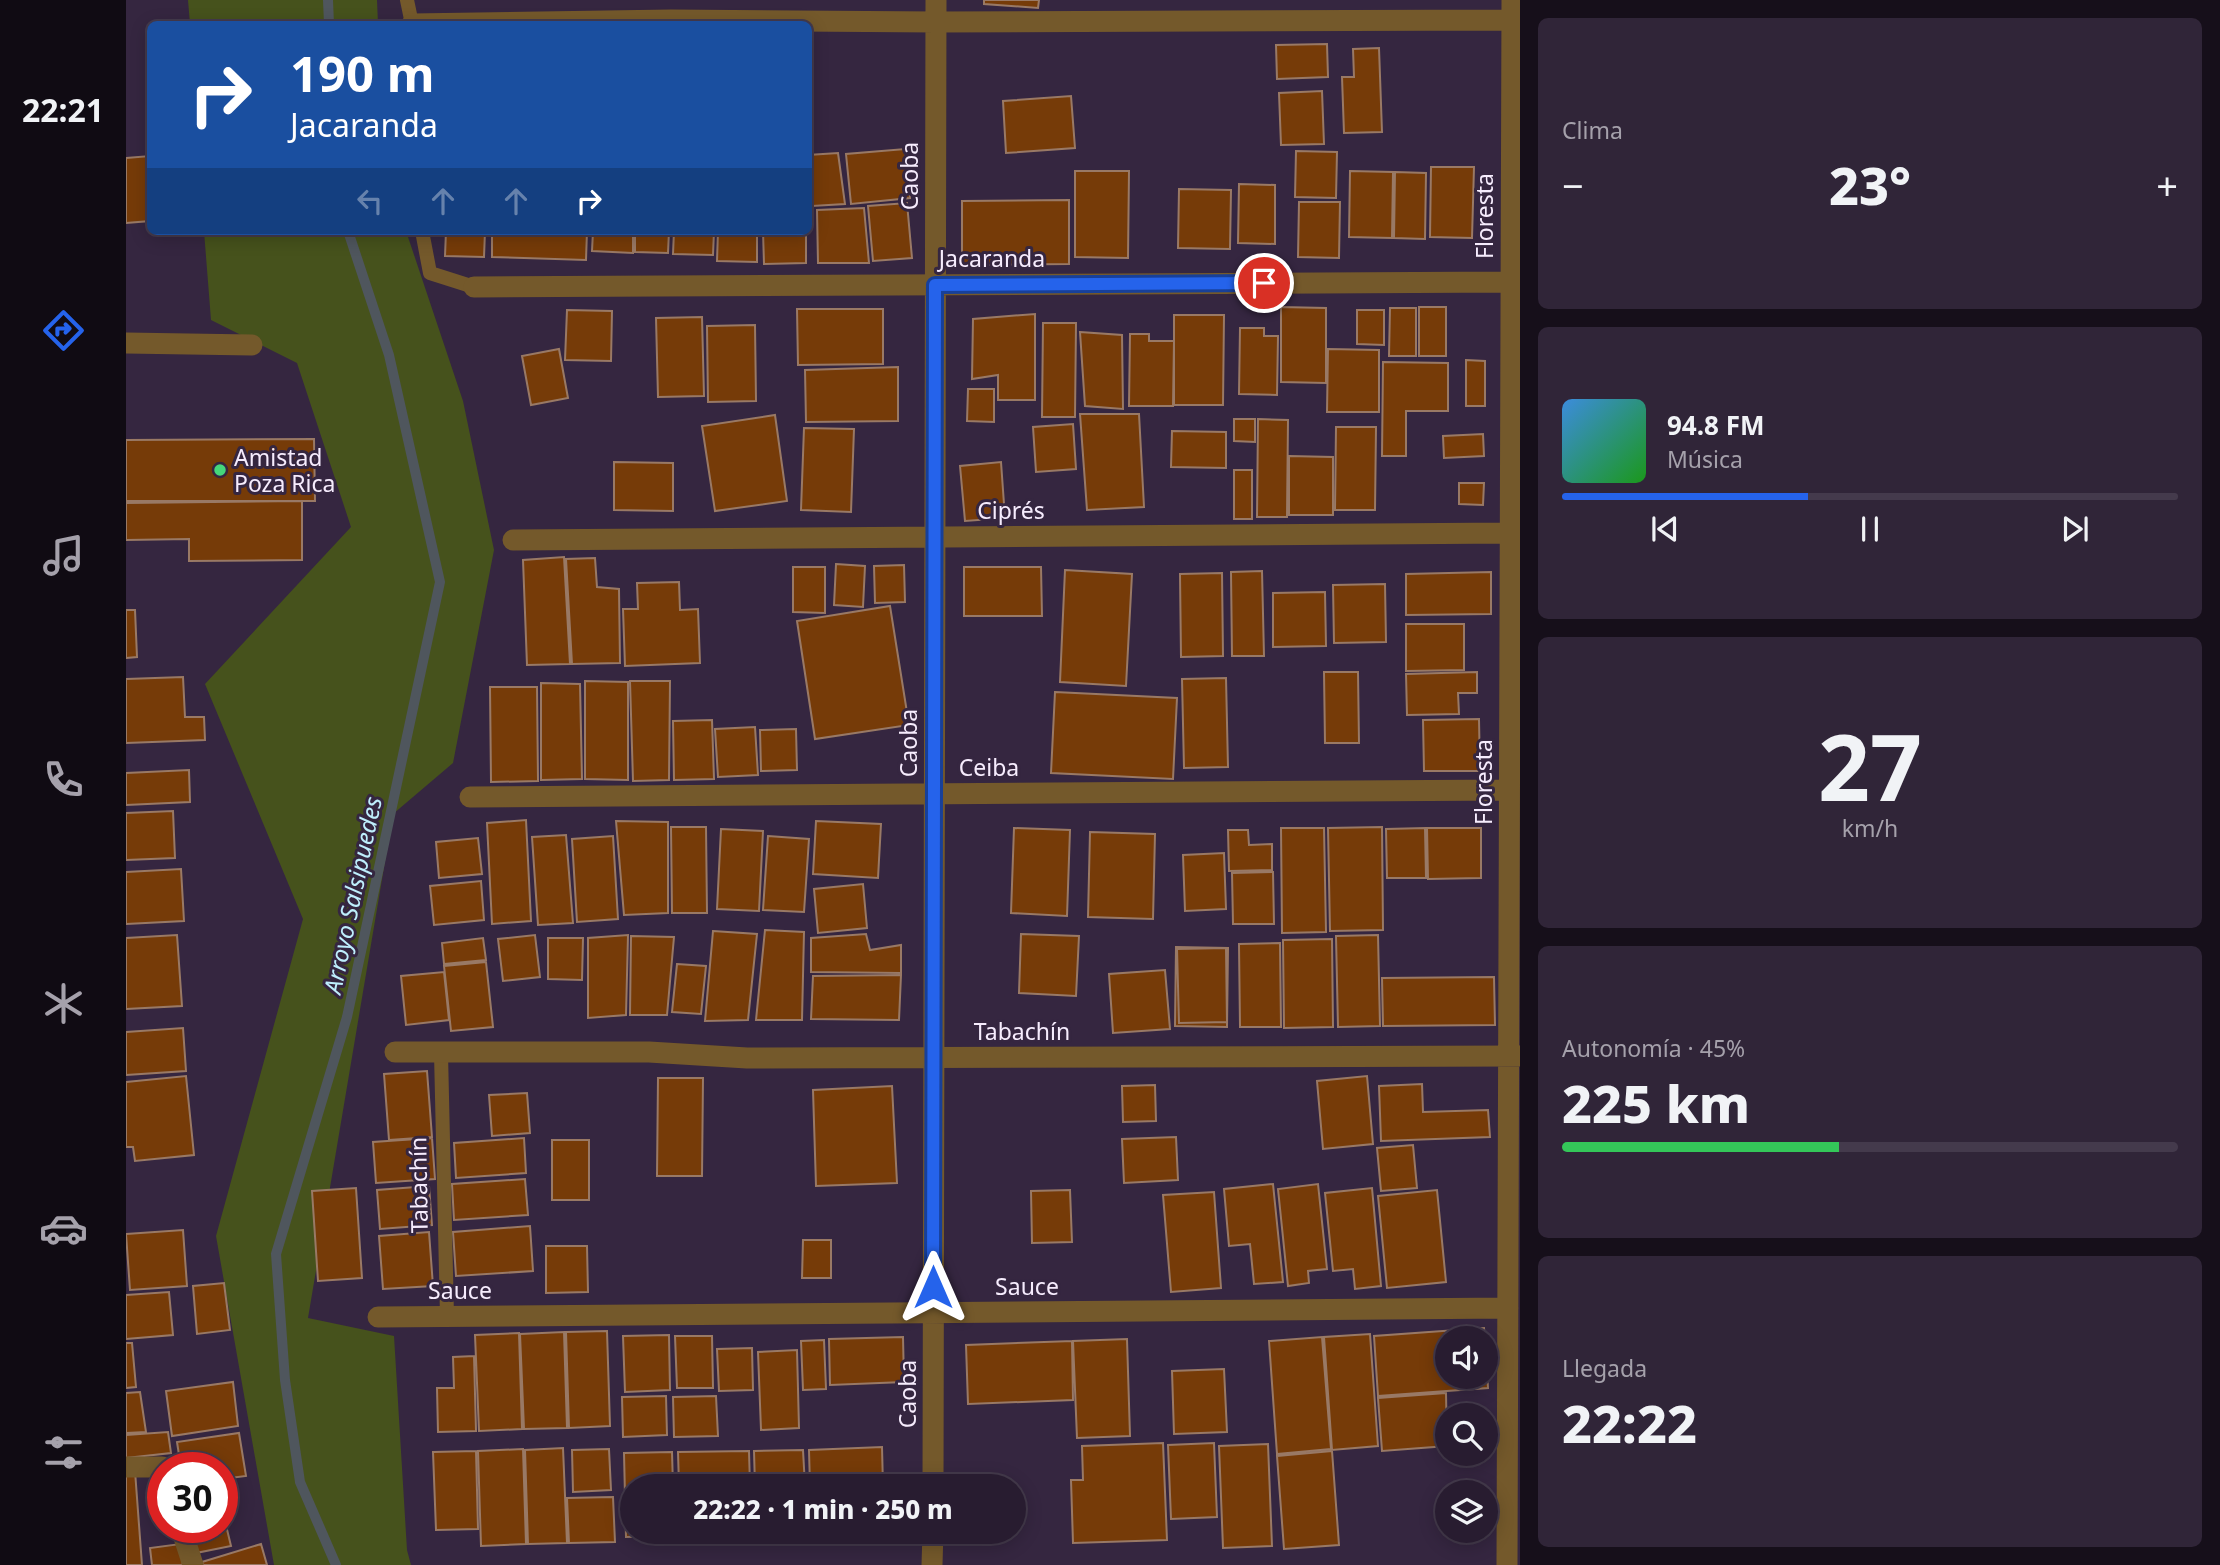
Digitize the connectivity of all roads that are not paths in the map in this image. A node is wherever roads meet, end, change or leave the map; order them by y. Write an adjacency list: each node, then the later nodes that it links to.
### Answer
1 (407, 0): 4 (lane)
2 (936, 0): 8 (street, Caoba)
3 (1512, 10): 8 (street); 9 (street, Floresta)
4 (411, 21)
5 (606, 21): 6 (street)
6 (804, 21)
7 (812, 21): 8 (street)
8 (936, 22): 14 (street, Caoba)
9 (1516, 52): 10 (street, Floresta)
10 (1515, 158): 12 (street, Floresta)
11 (423, 235): 15 (lane)
12 (1516, 258): 13 (street, Floresta)
13 (1511, 282): 14 (street, Jacaranda); 18 (street, Floresta)
14 (935, 285): 15 (street, Jacaranda); 21 (street, Caoba)
15 (474, 287)
16 (126, 343): 17 (street)
17 (252, 345)
18 (1515, 363): 19 (street, Floresta)
19 (1515, 458): 20 (street, Floresta)
20 (1510, 533): 21 (street, Ciprés); 23 (street, Floresta)
21 (935, 537): 22 (street, Ciprés); 26 (street, Caoba)
22 (513, 540)
23 (1515, 561): 24 (street, Floresta)
24 (1515, 670): 25 (street, Floresta)
25 (1513, 779): 26 (street, Ceiba); 28 (street, Floresta)
26 (934, 794): 27 (street, Ceiba); 32 (street, Caoba)
27 (470, 797)
28 (1515, 872): 31 (street, Floresta)
29 (396, 1052): 30 (street, Tabachín)
30 (441, 1053): 32 (street, Tabachín); 35 (lane, Tabachín)
31 (1514, 1056): 32 (street, Tabachín); 33 (street, Floresta)
32 (933, 1058): 34 (street, Caoba)
33 (1508, 1308): 34 (street, Sauce); 44 (street, Floresta)
34 (933, 1313): 35 (street, Sauce); 39 (street, Caoba)
35 (447, 1316): 36 (street, Sauce)
36 (378, 1317)
37 (126, 1467): 38 (street)
38 (147, 1467)
39 (933, 1474)
40 (186, 1543): 42 (street)
41 (933, 1544): 43 (street)
42 (193, 1565)
43 (932, 1565)
44 (1507, 1565)

